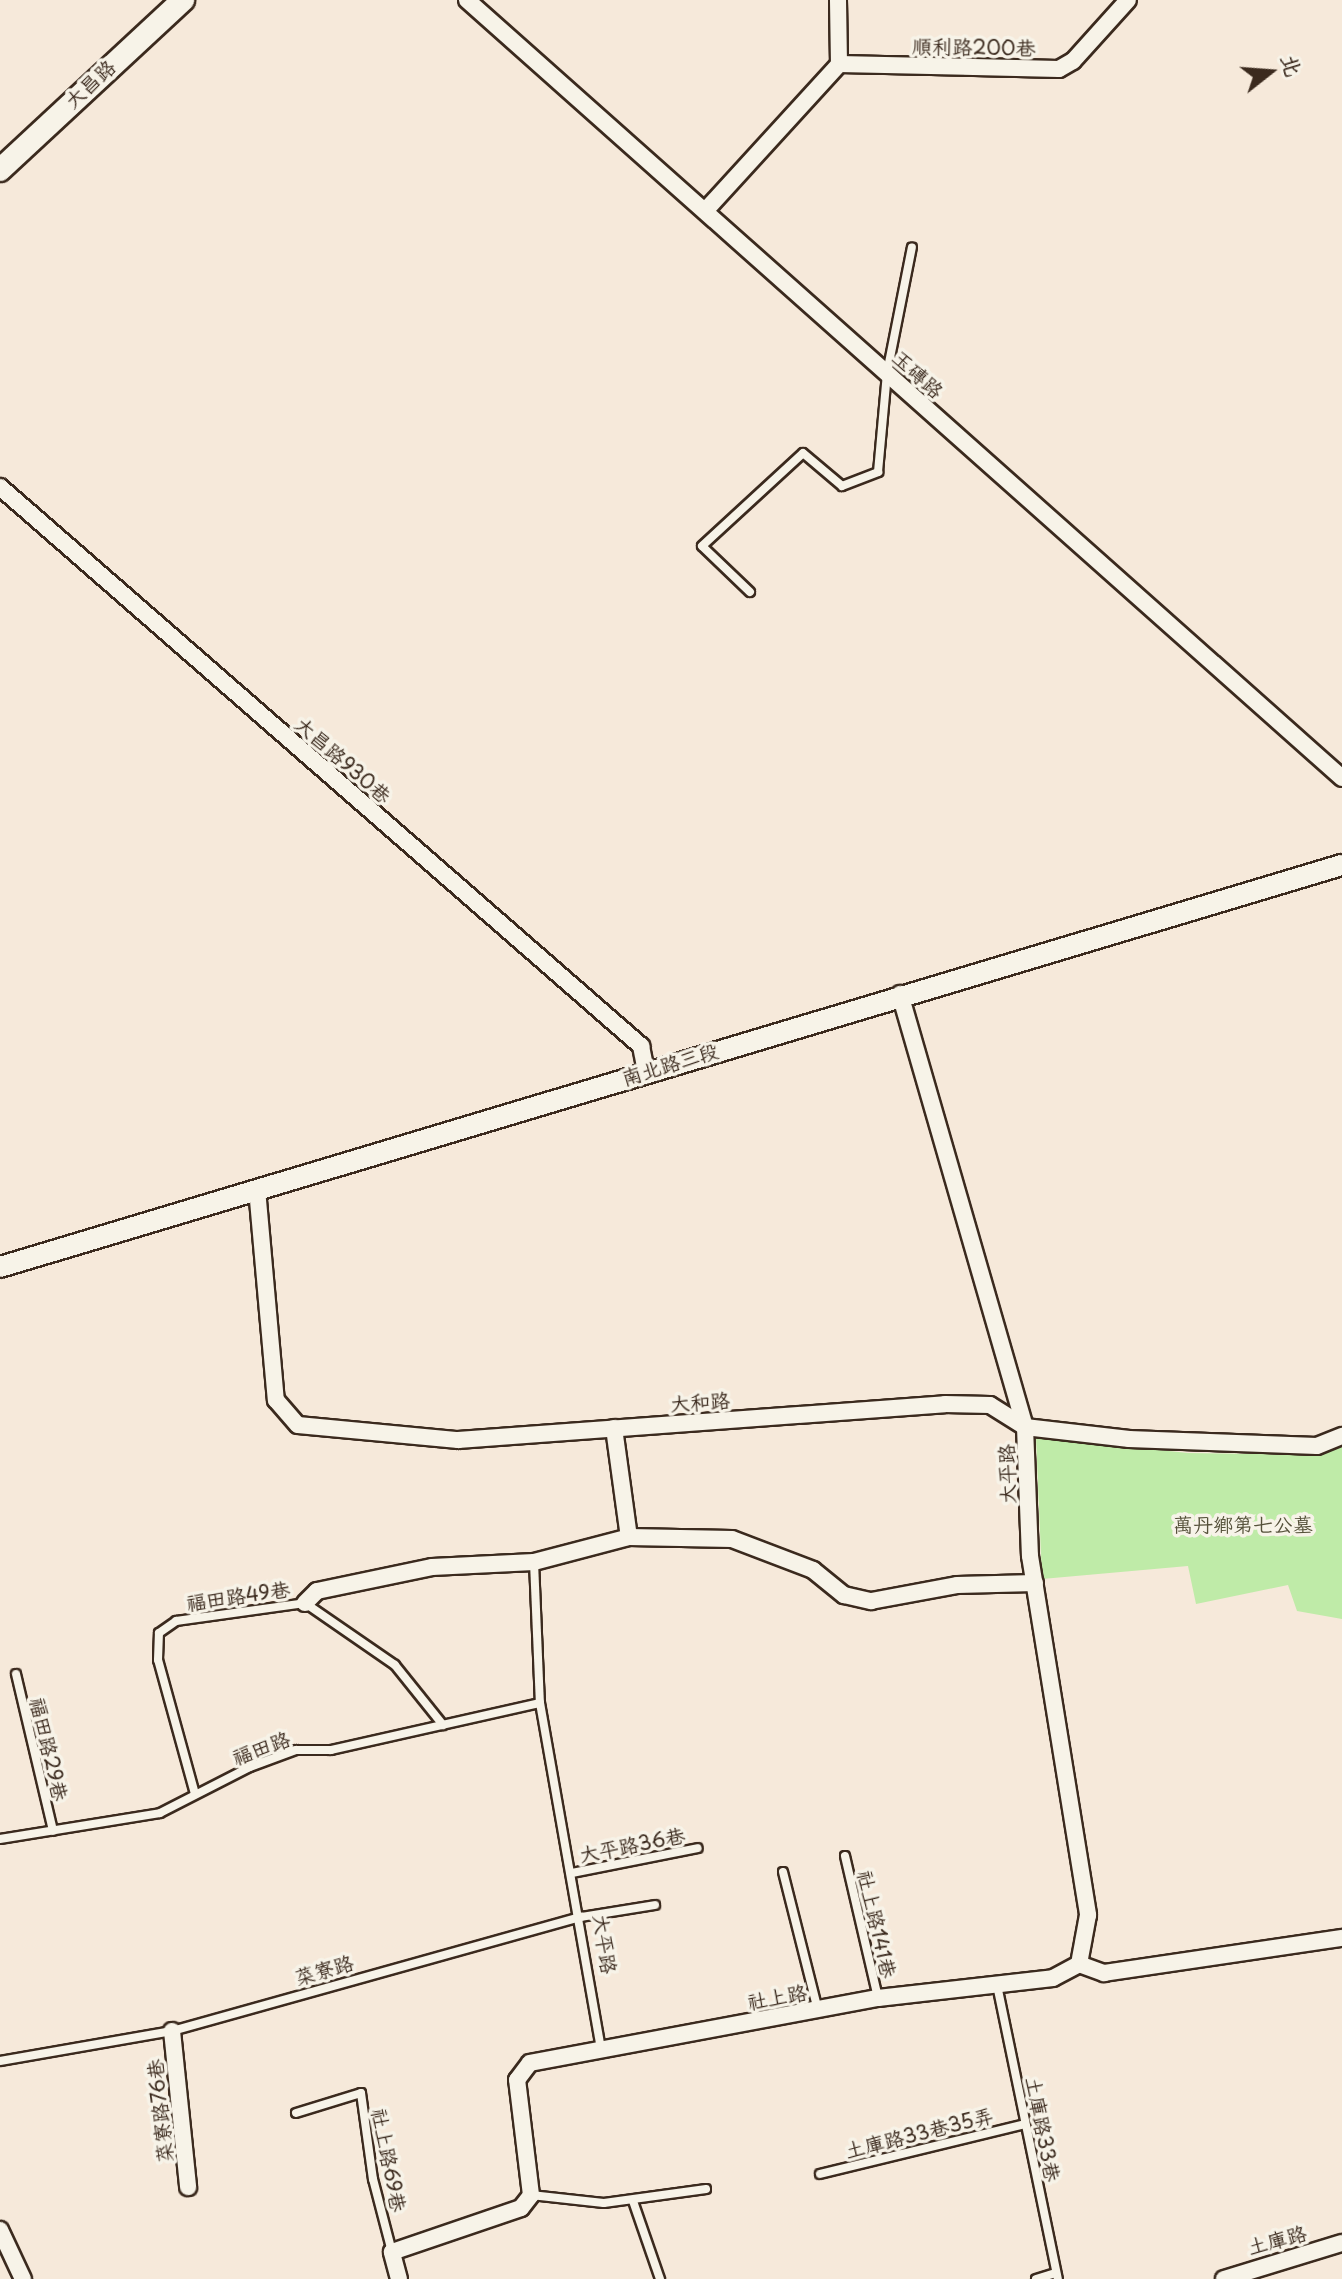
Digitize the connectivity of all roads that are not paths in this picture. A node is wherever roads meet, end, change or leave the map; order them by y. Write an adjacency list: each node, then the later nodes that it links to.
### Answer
1 (183, 0): 6 (main road, 大昌路)
2 (467, 0): 7 (street, 玉磚路)
3 (838, 0): 5 (street)
4 (1128, 0): 5 (street, 順利路200巷)
5 (839, 64): 7 (street)
6 (0, 170)
7 (705, 211): 9 (street, 玉磚路)
8 (912, 247): 9 (lane)
9 (887, 373): 11 (lane); 12 (street, 玉磚路)
10 (0, 487): 15 (street, 大昌路930巷)
11 (750, 592)
12 (1342, 778)
13 (1342, 865): 14 (street, 南北路三段)
14 (900, 994): 15 (street, 南北路三段); 18 (street, 大平路)
15 (646, 1071): 16 (street, 南北路三段)
16 (257, 1189): 17 (street, 南北路三段); 19 (street, 大和路)
17 (0, 1267)
18 (1025, 1427): 19 (street, 大和路); 20 (street, 大和路); 23 (street, 大平路)
19 (614, 1428): 21 (street)
20 (1342, 1436)
21 (629, 1537): 22 (street); 23 (street)
22 (534, 1562): 24 (street); 26 (lane, 大平路)
23 (1035, 1583): 38 (street, 大平路)
24 (305, 1603): 27 (lane, 福田路49巷); 28 (lane, 福田路49巷)
25 (16, 1674): 29 (lane, 福田路29巷)
26 (540, 1703): 27 (lane, 福田路); 34 (lane, 大平路)
27 (443, 1725): 28 (lane, 福田路)
28 (195, 1794): 29 (lane, 福田路)
29 (53, 1831): 30 (lane, 福田路)
30 (0, 1839)
31 (698, 1848): 34 (lane, 大平路36巷)
32 (845, 1856): 40 (lane, 社上路141巷)
33 (783, 1872): 41 (lane)
34 (572, 1873): 36 (lane, 大平路)
35 (655, 1905): 36 (lane, 菜寮路)
36 (581, 1917): 42 (lane, 菜寮路); 43 (lane, 大平路)
37 (1342, 1938): 38 (street)
38 (1079, 1964): 39 (street, 社上路)
39 (997, 1984): 40 (street, 社上路); 46 (lane, 土庫路33巷)
40 (878, 1998): 41 (street, 社上路)
41 (818, 2010): 43 (street, 社上路)
42 (172, 2031): 44 (lane, 菜寮路); 48 (street, 菜寮路76巷)
43 (601, 2048): 50 (street, 社上路)
44 (0, 2061)
45 (296, 2113): 54 (lane, 社上路69巷)
46 (1025, 2124): 47 (lane, 土庫路33巷35弄); 56 (lane, 土庫路33巷)
47 (820, 2174)
48 (188, 2187)
49 (706, 2189): 51 (lane)
50 (531, 2195): 51 (lane); 54 (street)
51 (633, 2201): 59 (lane)
52 (0, 2230): 57 (street)
53 (1342, 2243): 55 (street, 土庫路)
54 (392, 2252): 58 (street)
55 (1252, 2273): 61 (street, 土庫路)
56 (1057, 2276): 60 (lane)
57 (23, 2279)
58 (399, 2279)
59 (660, 2279)
60 (1036, 2279)
61 (1224, 2279)

